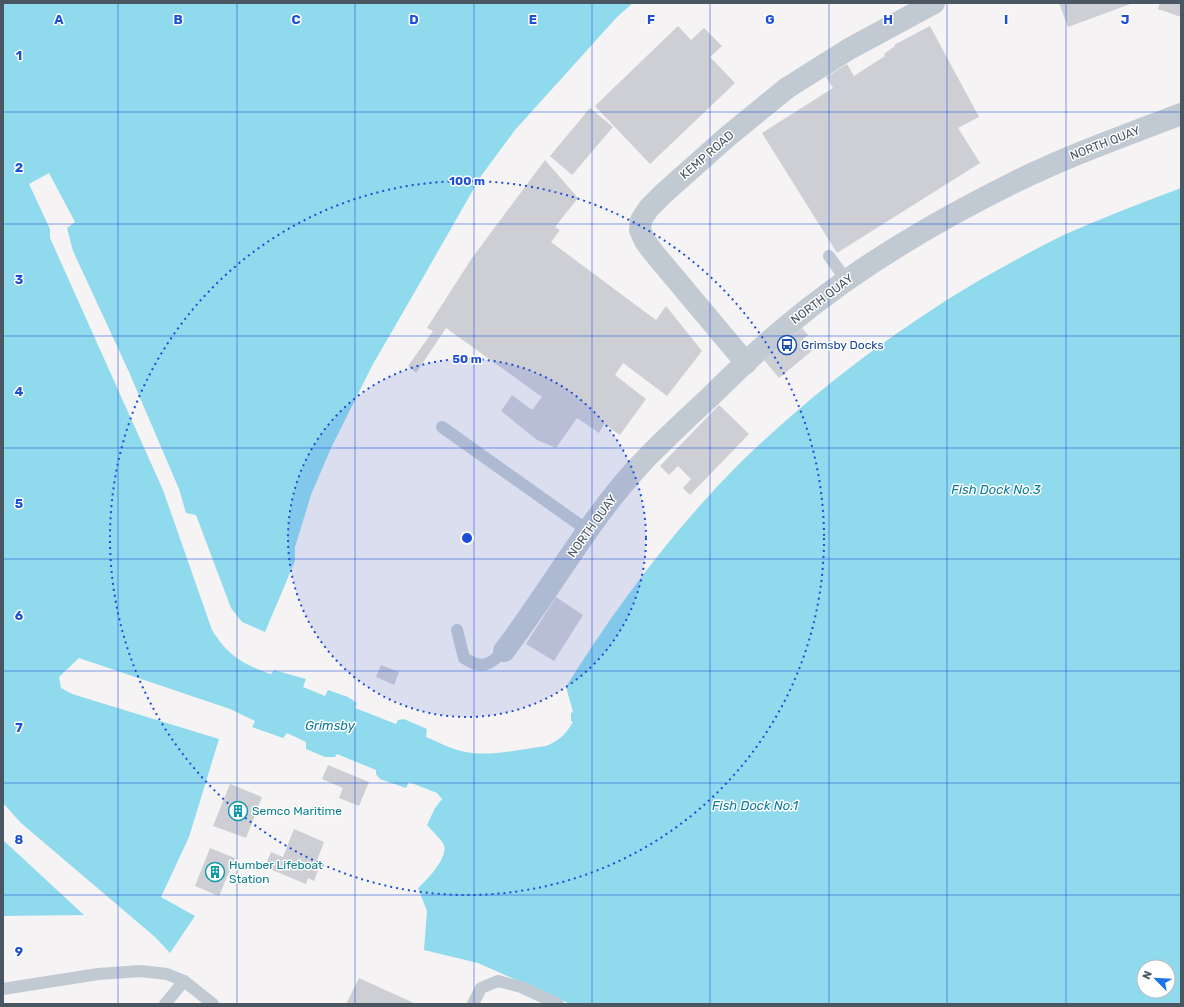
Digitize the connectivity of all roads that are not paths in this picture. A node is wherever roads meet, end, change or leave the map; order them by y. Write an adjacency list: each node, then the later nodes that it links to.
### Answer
1 (934, 3): 5 (street, KEMP ROAD)
2 (1181, 114): 4 (street, NORTH QUAY)
3 (829, 256): 4 (lane)
4 (846, 280): 5 (street, NORTH QUAY)
5 (746, 363): 7 (street, NORTH QUAY)
6 (442, 427): 7 (lane)
7 (587, 530): 9 (street, NORTH QUAY)
8 (457, 630): 9 (lane)
9 (504, 651)
10 (184, 981): 11 (lane); 12 (lane); 13 (lane)
11 (3, 990)
12 (165, 1004)
13 (213, 1004)
14 (473, 1004): 15 (lane)
15 (558, 1004)

